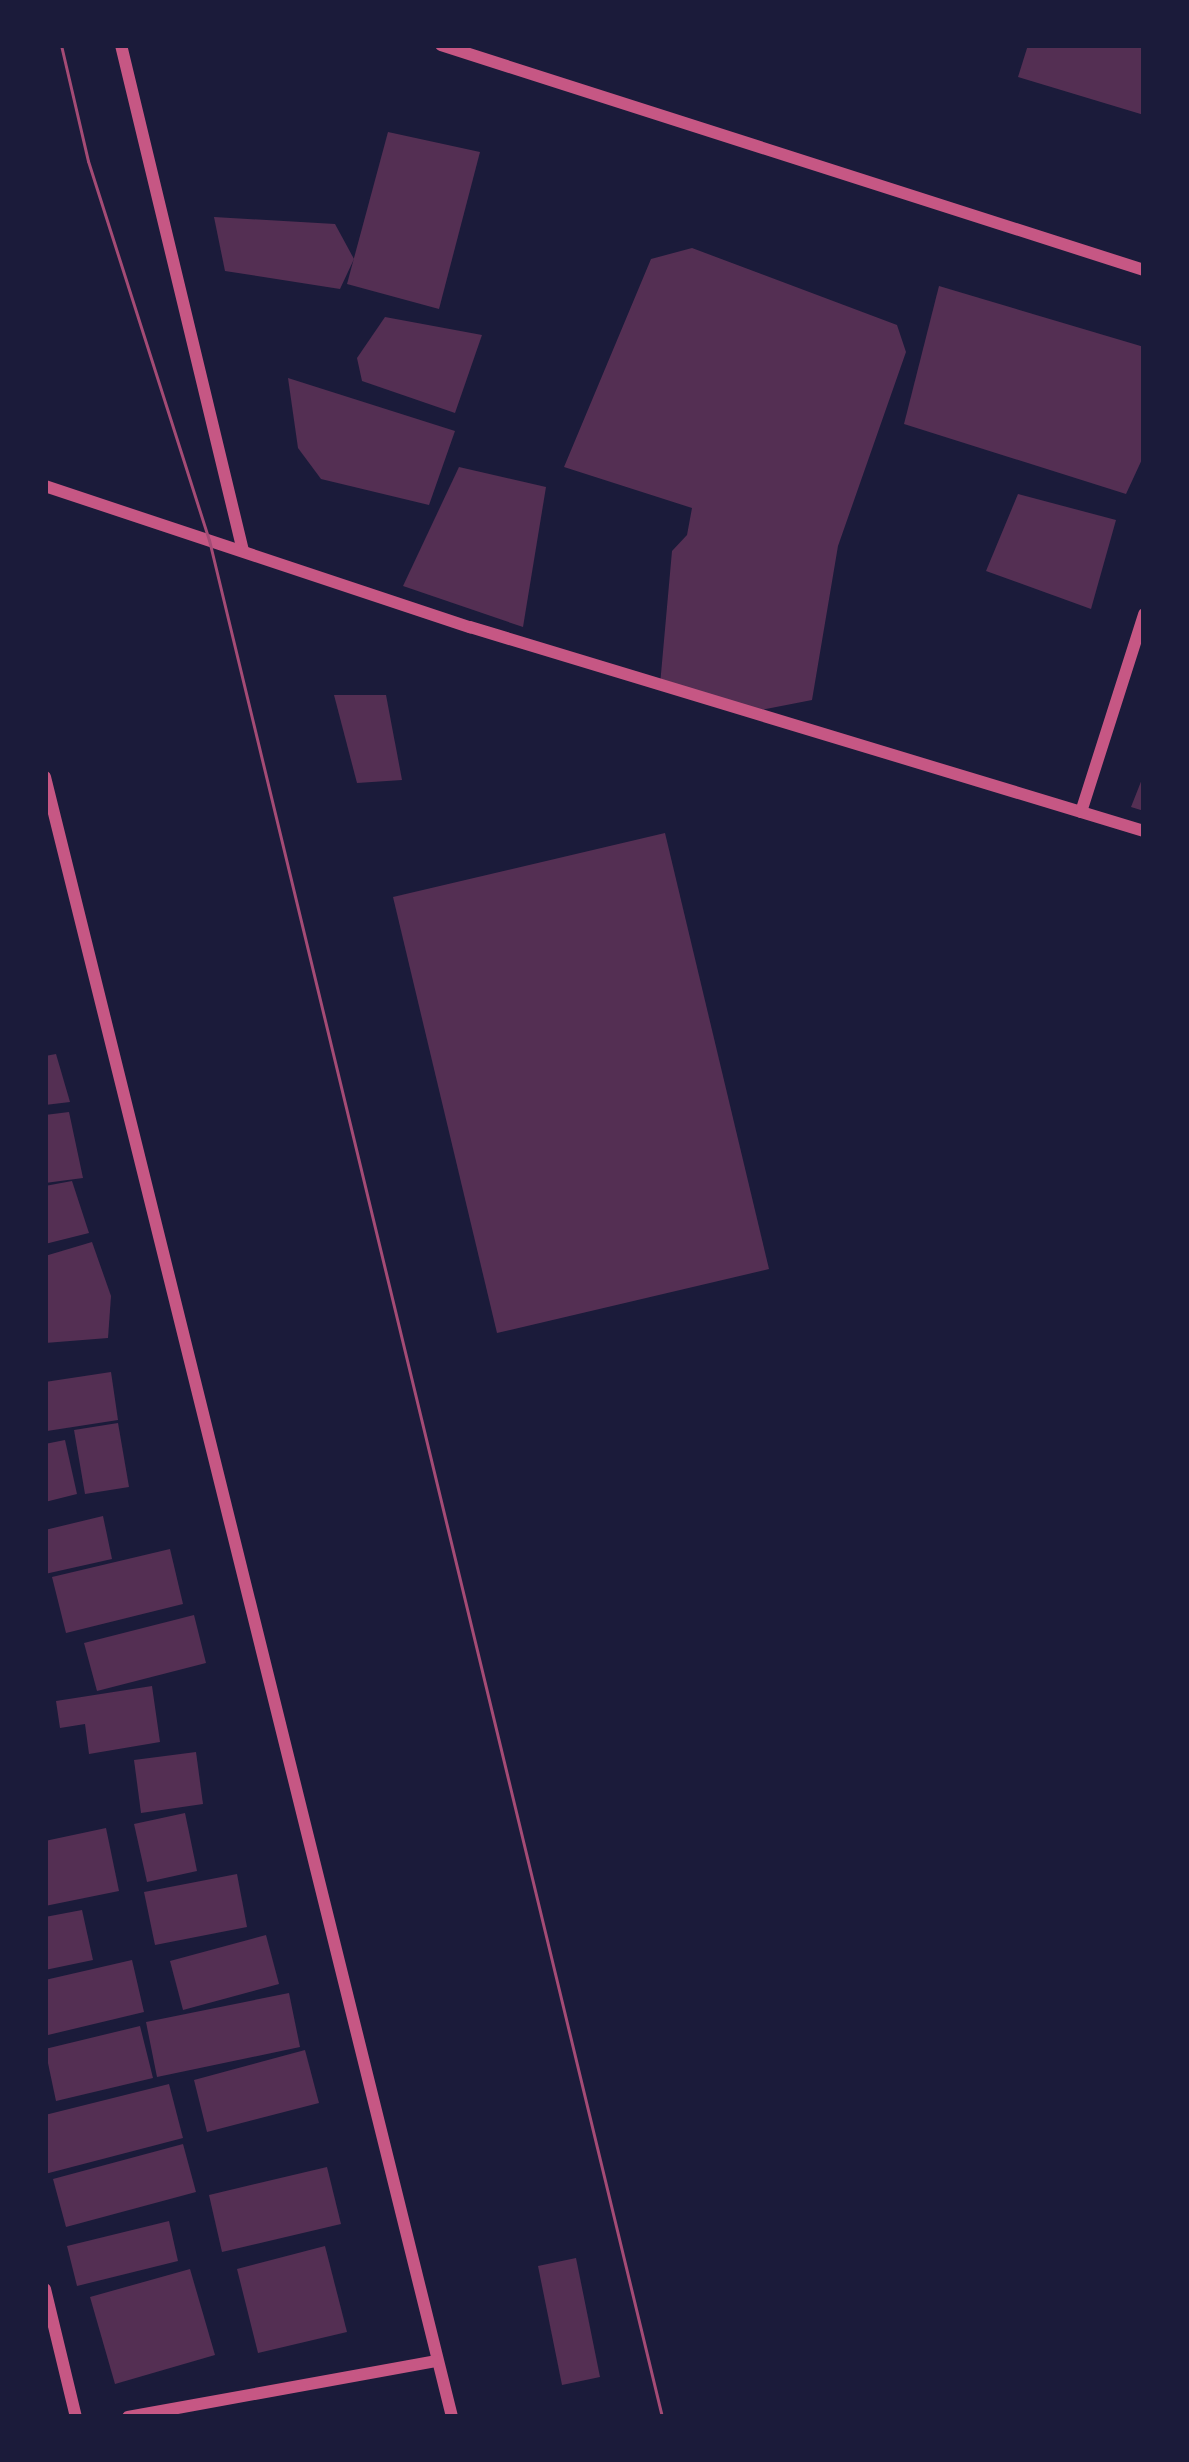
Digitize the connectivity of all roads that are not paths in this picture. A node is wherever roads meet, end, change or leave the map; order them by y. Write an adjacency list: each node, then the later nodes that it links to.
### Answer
1 (121, 45): 5 (street)
2 (441, 45): 3 (street)
3 (1144, 270)
4 (45, 486): 5 (street)
5 (243, 551): 8 (street)
6 (1144, 614): 8 (street)
7 (45, 777): 11 (street)
8 (1082, 812): 9 (street)
9 (1144, 831)
10 (45, 853): 11 (street)
11 (63, 859): 13 (street)
12 (45, 2289): 14 (street)
13 (436, 2361): 15 (street); 16 (street)
14 (76, 2417)
15 (128, 2417)
16 (452, 2417)

